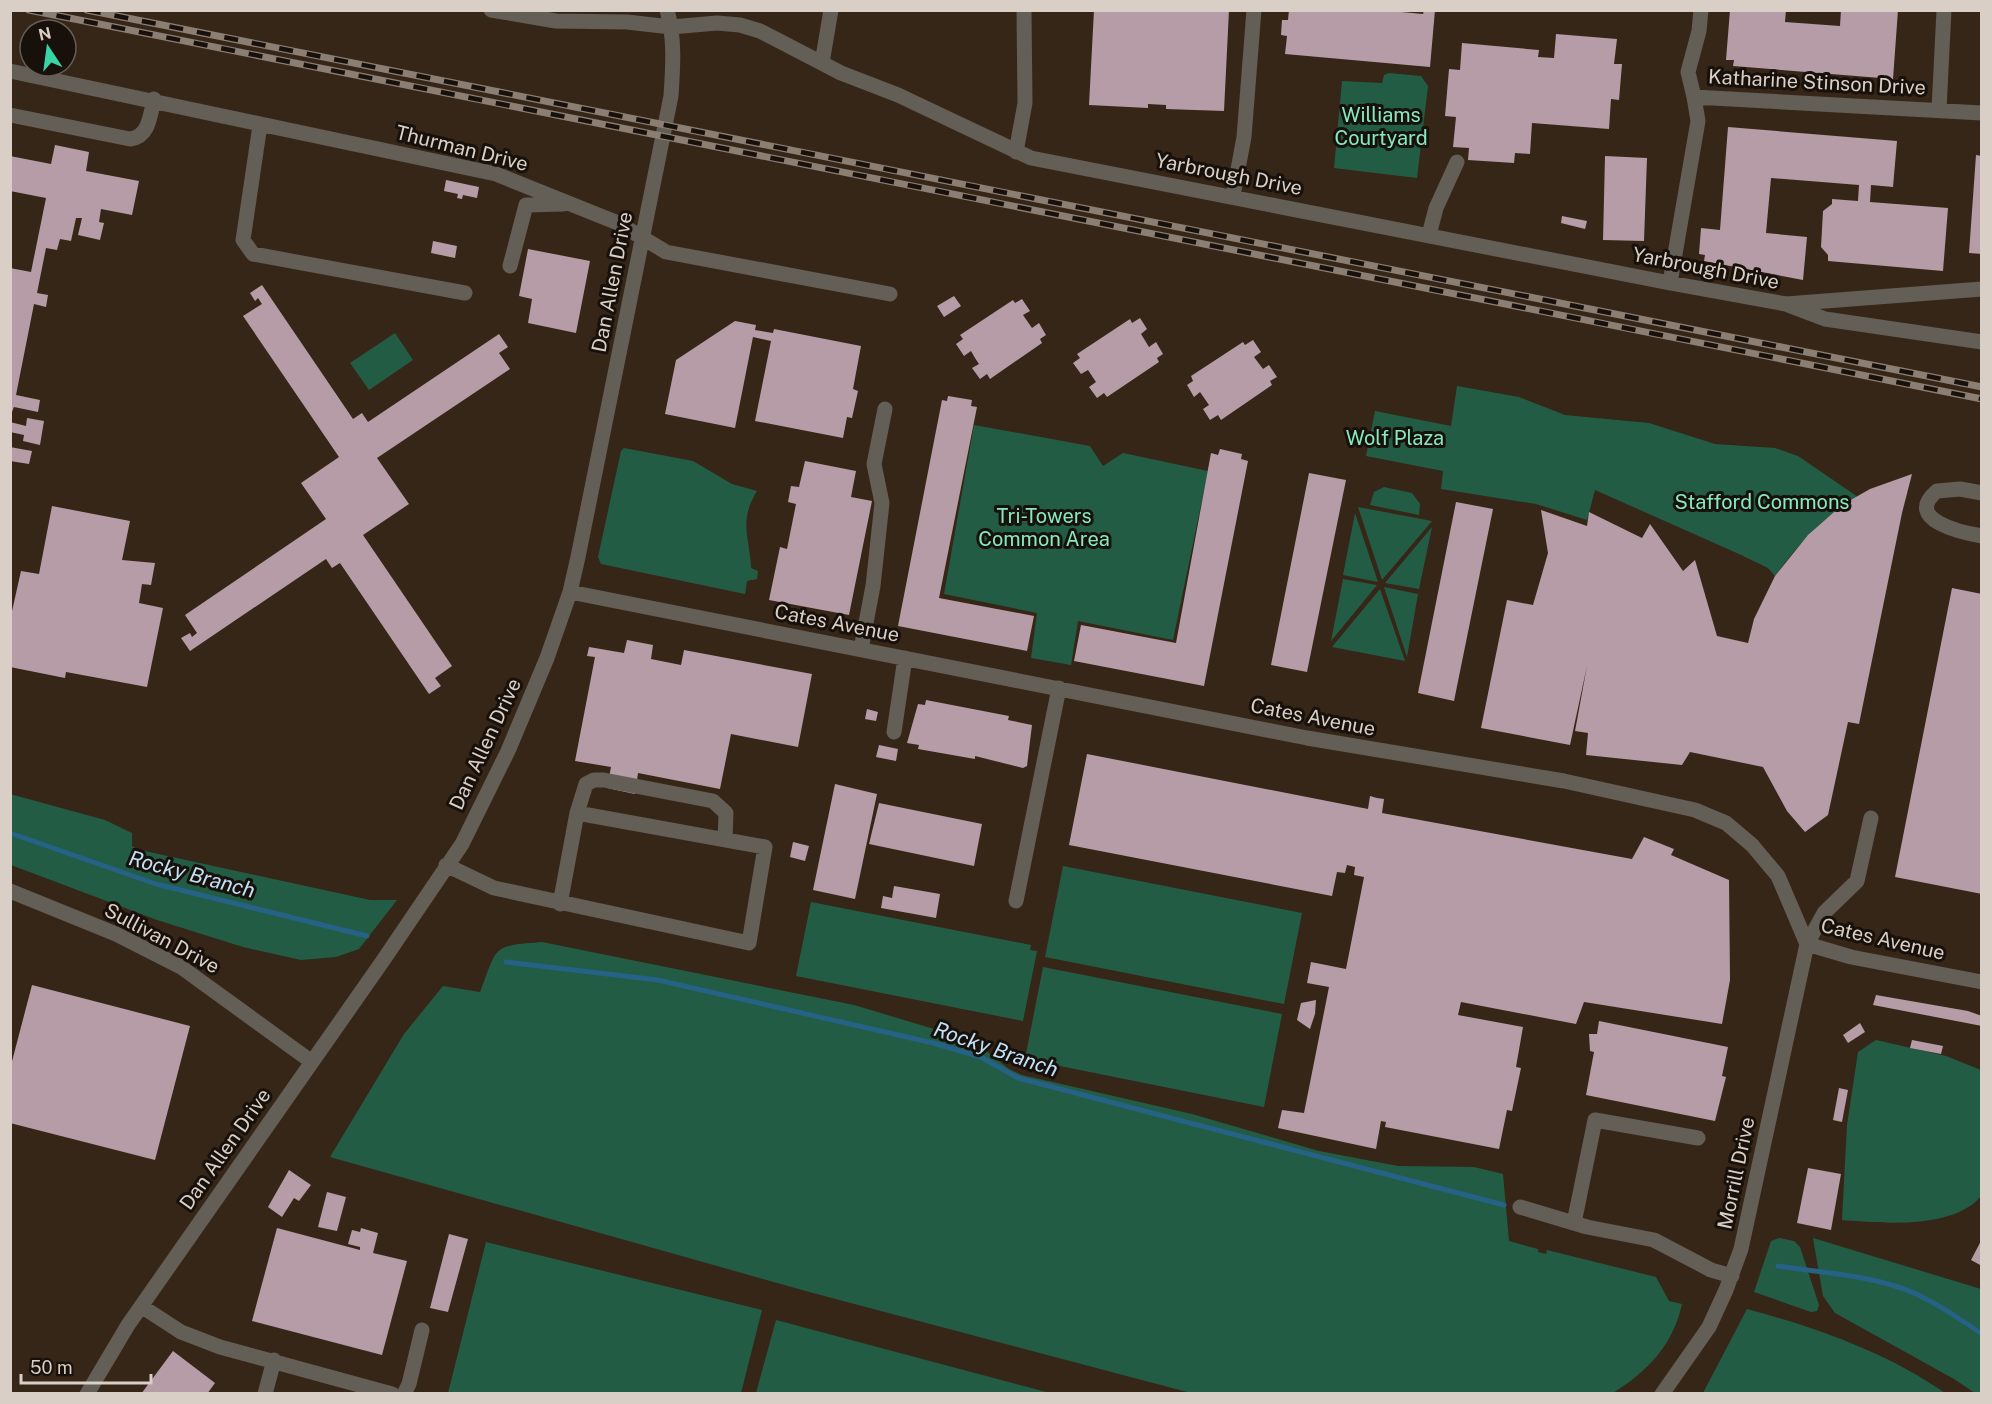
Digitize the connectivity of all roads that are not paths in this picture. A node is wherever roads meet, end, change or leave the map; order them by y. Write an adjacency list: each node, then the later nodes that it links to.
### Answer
1 (491, 10): 8 (street, Yarbrough Drive)
2 (667, 10): 9 (street, Dan Allen Drive)
3 (831, 10): 10 (street)
4 (1024, 10): 18 (street)
5 (1254, 10): 20 (street)
6 (1701, 10): 12 (street)
7 (1944, 10): 14 (street)
8 (557, 16): 9 (street, Yarbrough Drive)
9 (671, 27): 10 (street, Yarbrough Drive); 23 (street, Dan Allen Drive)
10 (822, 63): 18 (street, Yarbrough Drive)
11 (10, 71): 13 (street, Thurman Drive)
12 (1694, 97): 14 (street, Katharine Stinson Drive); 25 (street, Katharine Stinson Drive)
13 (154, 99): 16 (street); 17 (street, Thurman Drive)
14 (1939, 109): 15 (street, Katharine Stinson Drive)
15 (1982, 113)
16 (10, 115)
17 (260, 125): 21 (street, Thurman Drive); 27 (street)
18 (1016, 152): 20 (street, Yarbrough Drive)
19 (1457, 162): 22 (street)
20 (1233, 196): 22 (street, Yarbrough Drive)
21 (566, 203): 23 (street, Thurman Drive); 24 (street)
22 (1429, 235): 25 (street, Yarbrough Drive)
23 (642, 238): 28 (street, Thurman Drive); 34 (street, Dan Allen Drive)
24 (510, 266)
25 (1670, 283): 29 (street, Yarbrough Drive)
26 (1982, 289): 29 (street, Yarbrough Drive)
27 (465, 294)
28 (890, 294)
29 (1785, 304): 30 (street)
30 (1982, 342)
31 (885, 409): 35 (street)
32 (1982, 493): 33 (street)
33 (1982, 536)
34 (570, 592): 35 (street, Cates Avenue); 42 (street, Dan Allen Drive)
35 (861, 649): 36 (street, Cates Avenue)
36 (905, 658): 37 (street, Cates Avenue); 38 (street)
37 (1059, 688): 44 (street); 46 (street, Cates Avenue)
38 (894, 732)
39 (577, 813): 41 (street); 41 (street); 45 (street)
40 (1871, 819): 46 (street, Morrill Drive)
41 (725, 840): 45 (street)
42 (446, 865): 45 (street); 48 (street, Dan Allen Drive)
43 (10, 891): 48 (street, Sullivan Drive)
44 (1016, 901)
45 (560, 904)
46 (1807, 944): 47 (street, Cates Avenue); 52 (street, Morrill Drive)
47 (1982, 982)
48 (312, 1062): 53 (street, Dan Allen Drive)
49 (1698, 1138): 51 (street)
50 (1520, 1208): 51 (street)
51 (1574, 1223): 52 (street)
52 (1732, 1275): 60 (street, Morrill Drive)
53 (141, 1306): 55 (street); 56 (street, Dan Allen Drive)
54 (422, 1330): 59 (street)
55 (274, 1360): 57 (street); 58 (street)
56 (87, 1394)
57 (265, 1394)
58 (392, 1394)
59 (404, 1394)
60 (1662, 1394)

